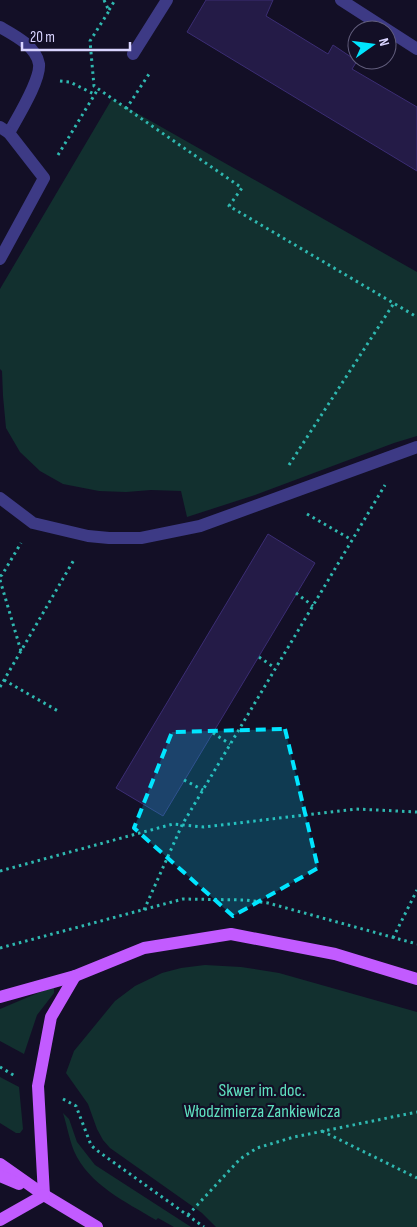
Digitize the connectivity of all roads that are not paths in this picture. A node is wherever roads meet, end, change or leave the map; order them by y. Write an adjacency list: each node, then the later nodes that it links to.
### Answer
1 (167, 0): 5 (street)
2 (341, 0): 4 (street)
3 (0, 27): 6 (street)
4 (417, 49)
5 (133, 54)
6 (5, 130): 7 (street)
7 (0, 258)
8 (411, 449): 9 (street)
9 (0, 498)
10 (75, 976): 11 (main road); 12 (main road); 15 (main road)
11 (417, 979)
12 (0, 998)
13 (0, 1164): 15 (main road)
14 (0, 1176): 15 (main road)
15 (44, 1195): 16 (main road); 17 (main road)
16 (0, 1220)
17 (97, 1227)

